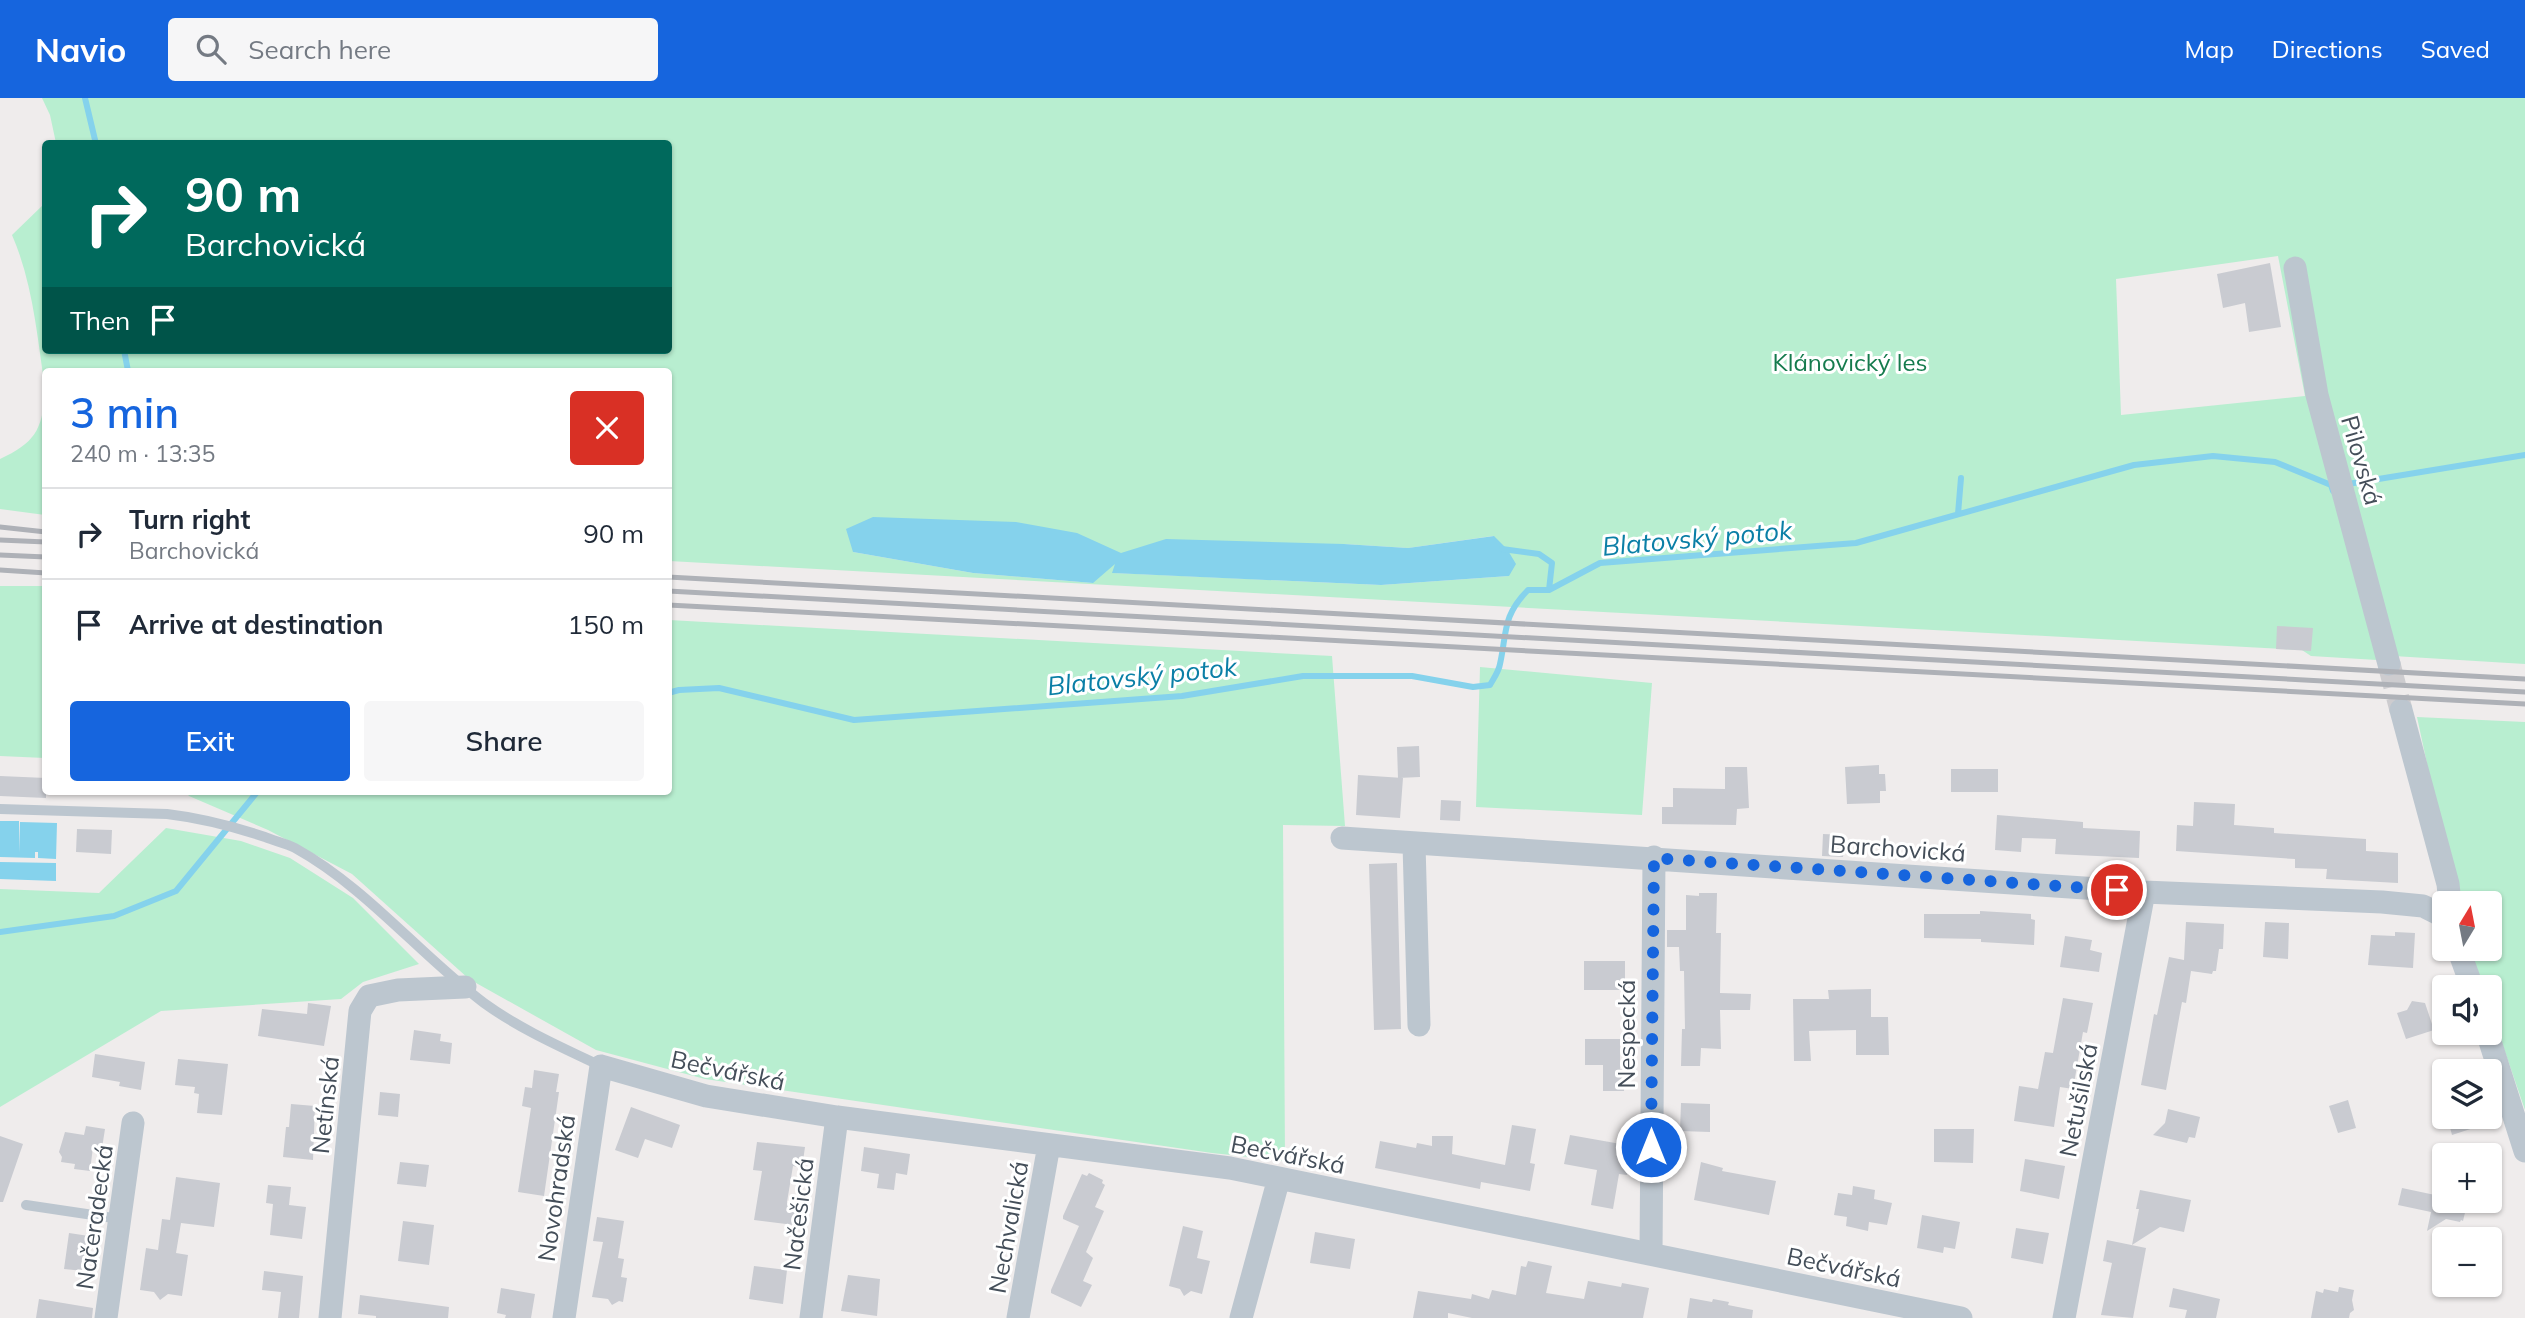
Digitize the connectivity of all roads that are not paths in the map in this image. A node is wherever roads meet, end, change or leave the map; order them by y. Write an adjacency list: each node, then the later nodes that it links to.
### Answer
1 (2295, 268): 2 (street, Pilovská)
2 (2389, 664)
3 (2401, 710): 8 (street)
4 (0, 809): 11 (lane)
5 (1342, 838): 6 (street, Barchovická)
6 (1414, 844): 7 (street, Barchovická); 12 (street)
7 (1654, 858): 9 (street, Barchovická); 22 (street, Nespecká)
8 (2449, 891)
9 (2144, 892): 10 (street, Barchovická); 30 (street, Netušilská)
10 (2432, 910)
11 (465, 987): 14 (lane); 24 (street, Netínská)
12 (1419, 1025)
13 (2491, 1045): 18 (street)
14 (601, 1066): 15 (street, Bečvářská); 25 (street, Novohradská)
15 (837, 1117): 17 (street, Bečvářská); 26 (street, Načešická)
16 (133, 1123): 21 (street, Načeradecká)
17 (1049, 1145): 19 (street, Bečvářská); 27 (street, Nechvalická)
18 (2525, 1151)
19 (1279, 1178): 22 (street, Bečvářská); 28 (street)
20 (26, 1205): 21 (lane)
21 (120, 1219): 23 (street, Načeradecká)
22 (1650, 1253): 29 (street, Bečvářská)
23 (106, 1318)
24 (330, 1318)
25 (564, 1318)
26 (811, 1318)
27 (1018, 1318)
28 (1241, 1318)
29 (1961, 1318)
30 (2064, 1318)

